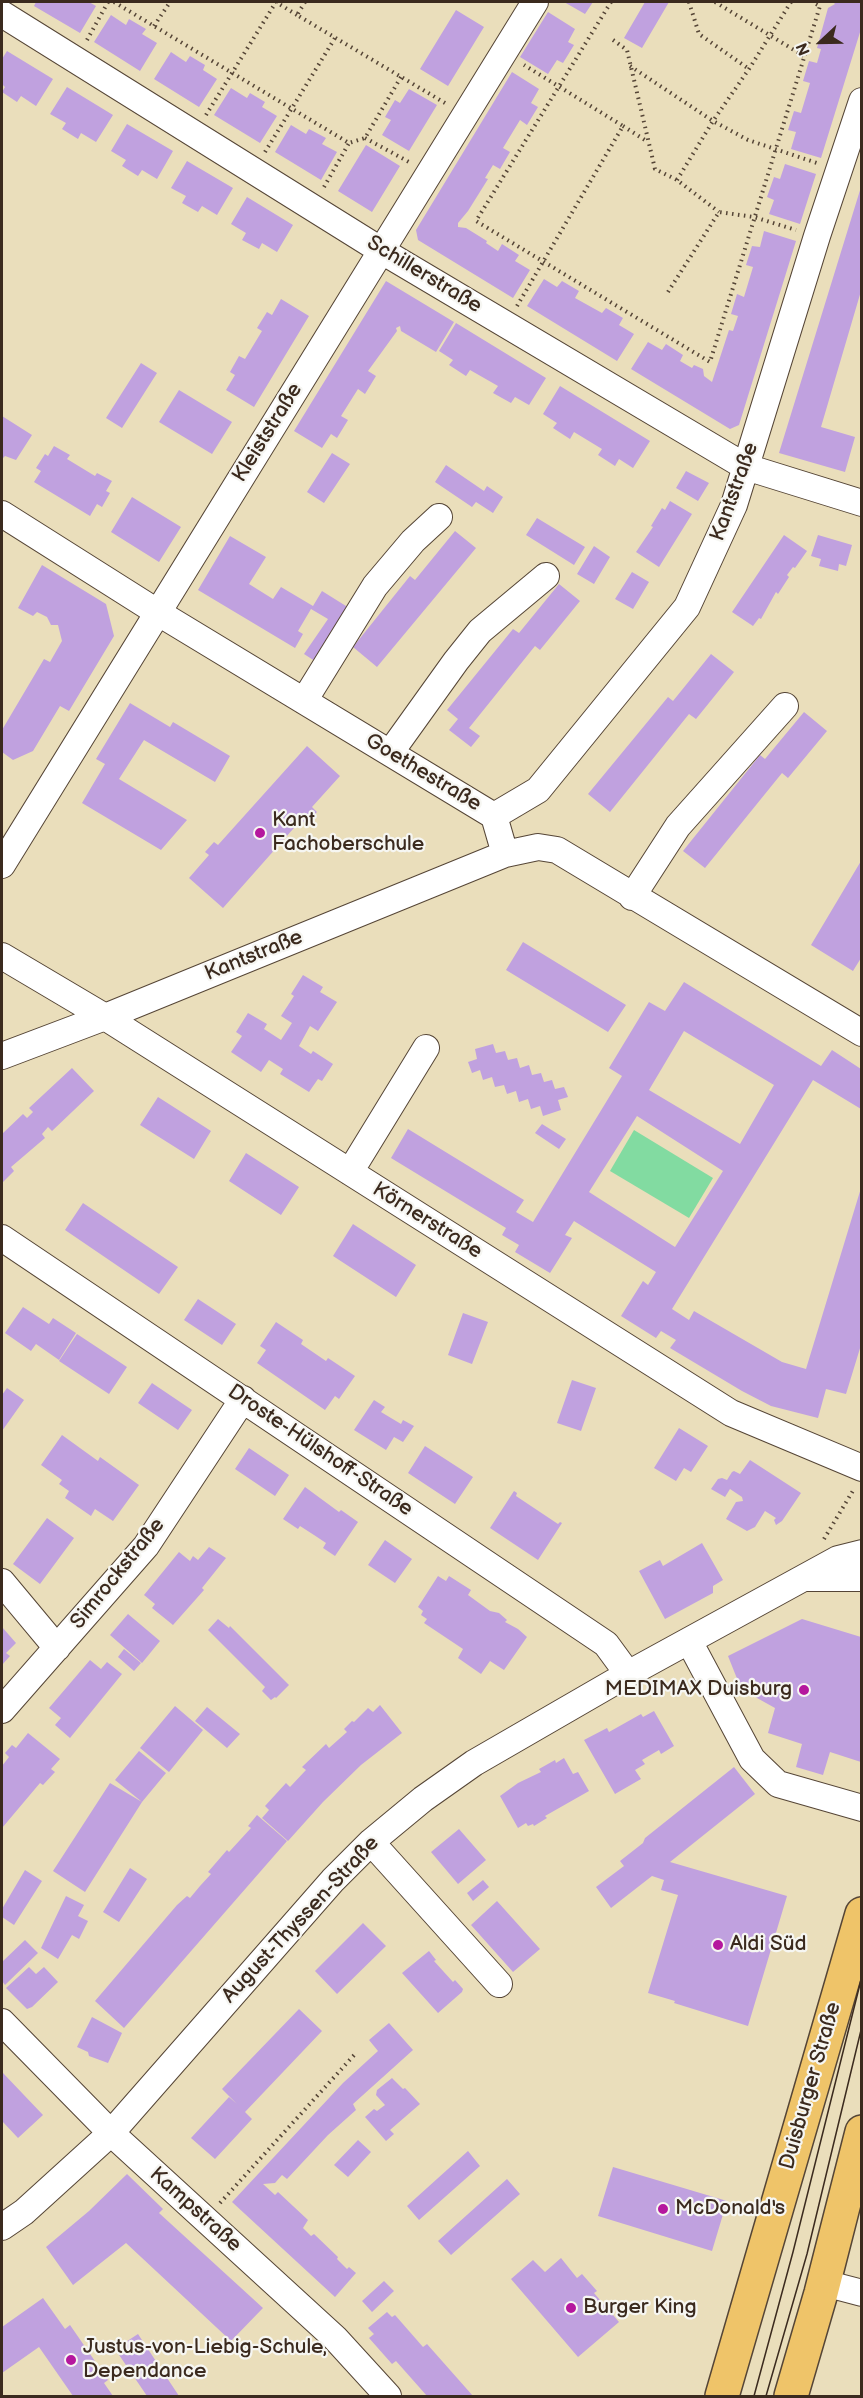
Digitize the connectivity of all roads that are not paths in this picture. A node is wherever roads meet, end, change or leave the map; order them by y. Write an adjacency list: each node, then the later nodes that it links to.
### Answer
1 (535, 2): 4 (street, Kleiststraße)
2 (2, 14): 4 (street, Schillerstraße)
3 (861, 101): 5 (street, Kantstraße)
4 (382, 251): 5 (street, Schillerstraße); 10 (street, Kleiststraße)
5 (746, 467): 6 (street, Schillerstraße); 14 (street, Kantstraße)
6 (861, 502)
7 (2, 514): 10 (street, Goethestraße)
8 (439, 517): 11 (street)
9 (546, 576): 13 (street)
10 (157, 612): 11 (street, Goethestraße); 16 (street, Kleiststraße)
11 (304, 701): 13 (street, Goethestraße)
12 (785, 706): 17 (street)
13 (390, 753): 14 (street, Goethestraße)
14 (494, 816): 15 (street, Goethestraße)
15 (506, 854): 17 (street); 19 (street, Kantstraße)
16 (2, 865)
17 (632, 897): 20 (street)
18 (2, 956): 19 (street, Körnerstraße)
19 (105, 1017): 22 (street, Kantstraße); 23 (street, Körnerstraße)
20 (861, 1033)
21 (426, 1048): 23 (street)
22 (2, 1056)
23 (350, 1172): 26 (street, Körnerstraße)
24 (2, 1238): 25 (street, Droste-Hülshoff-Straße)
25 (243, 1399): 32 (street, Simrockstraße); 33 (street, Droste-Hülshoff-Straße)
26 (858, 1477)
27 (861, 1553): 28 (street, August-Thyssen-Straße)
28 (802, 1578): 29 (street, August-Thyssen-Straße); 31 (street, August-Thyssen-Straße)
29 (861, 1578)
30 (2, 1582): 32 (street)
31 (688, 1641): 33 (street, August-Thyssen-Straße); 35 (street)
32 (57, 1648): 34 (street, Simrockstraße)
33 (628, 1674): 36 (street, August-Thyssen-Straße)
34 (2, 1710)
35 (861, 1808)
36 (370, 1842): 38 (street); 41 (street, August-Thyssen-Straße)
37 (861, 1914): 46 (main road, Duisburger Straße)
38 (499, 1984)
39 (2, 2022): 41 (street, Kampstraße)
40 (861, 2132): 43 (main road)
41 (111, 2133): 42 (street, August-Thyssen-Straße); 45 (street, Kampstraße)
42 (2, 2228)
43 (824, 2283): 44 (street); 47 (main road)
44 (861, 2293)
45 (388, 2397)
46 (722, 2397)
47 (791, 2397)

